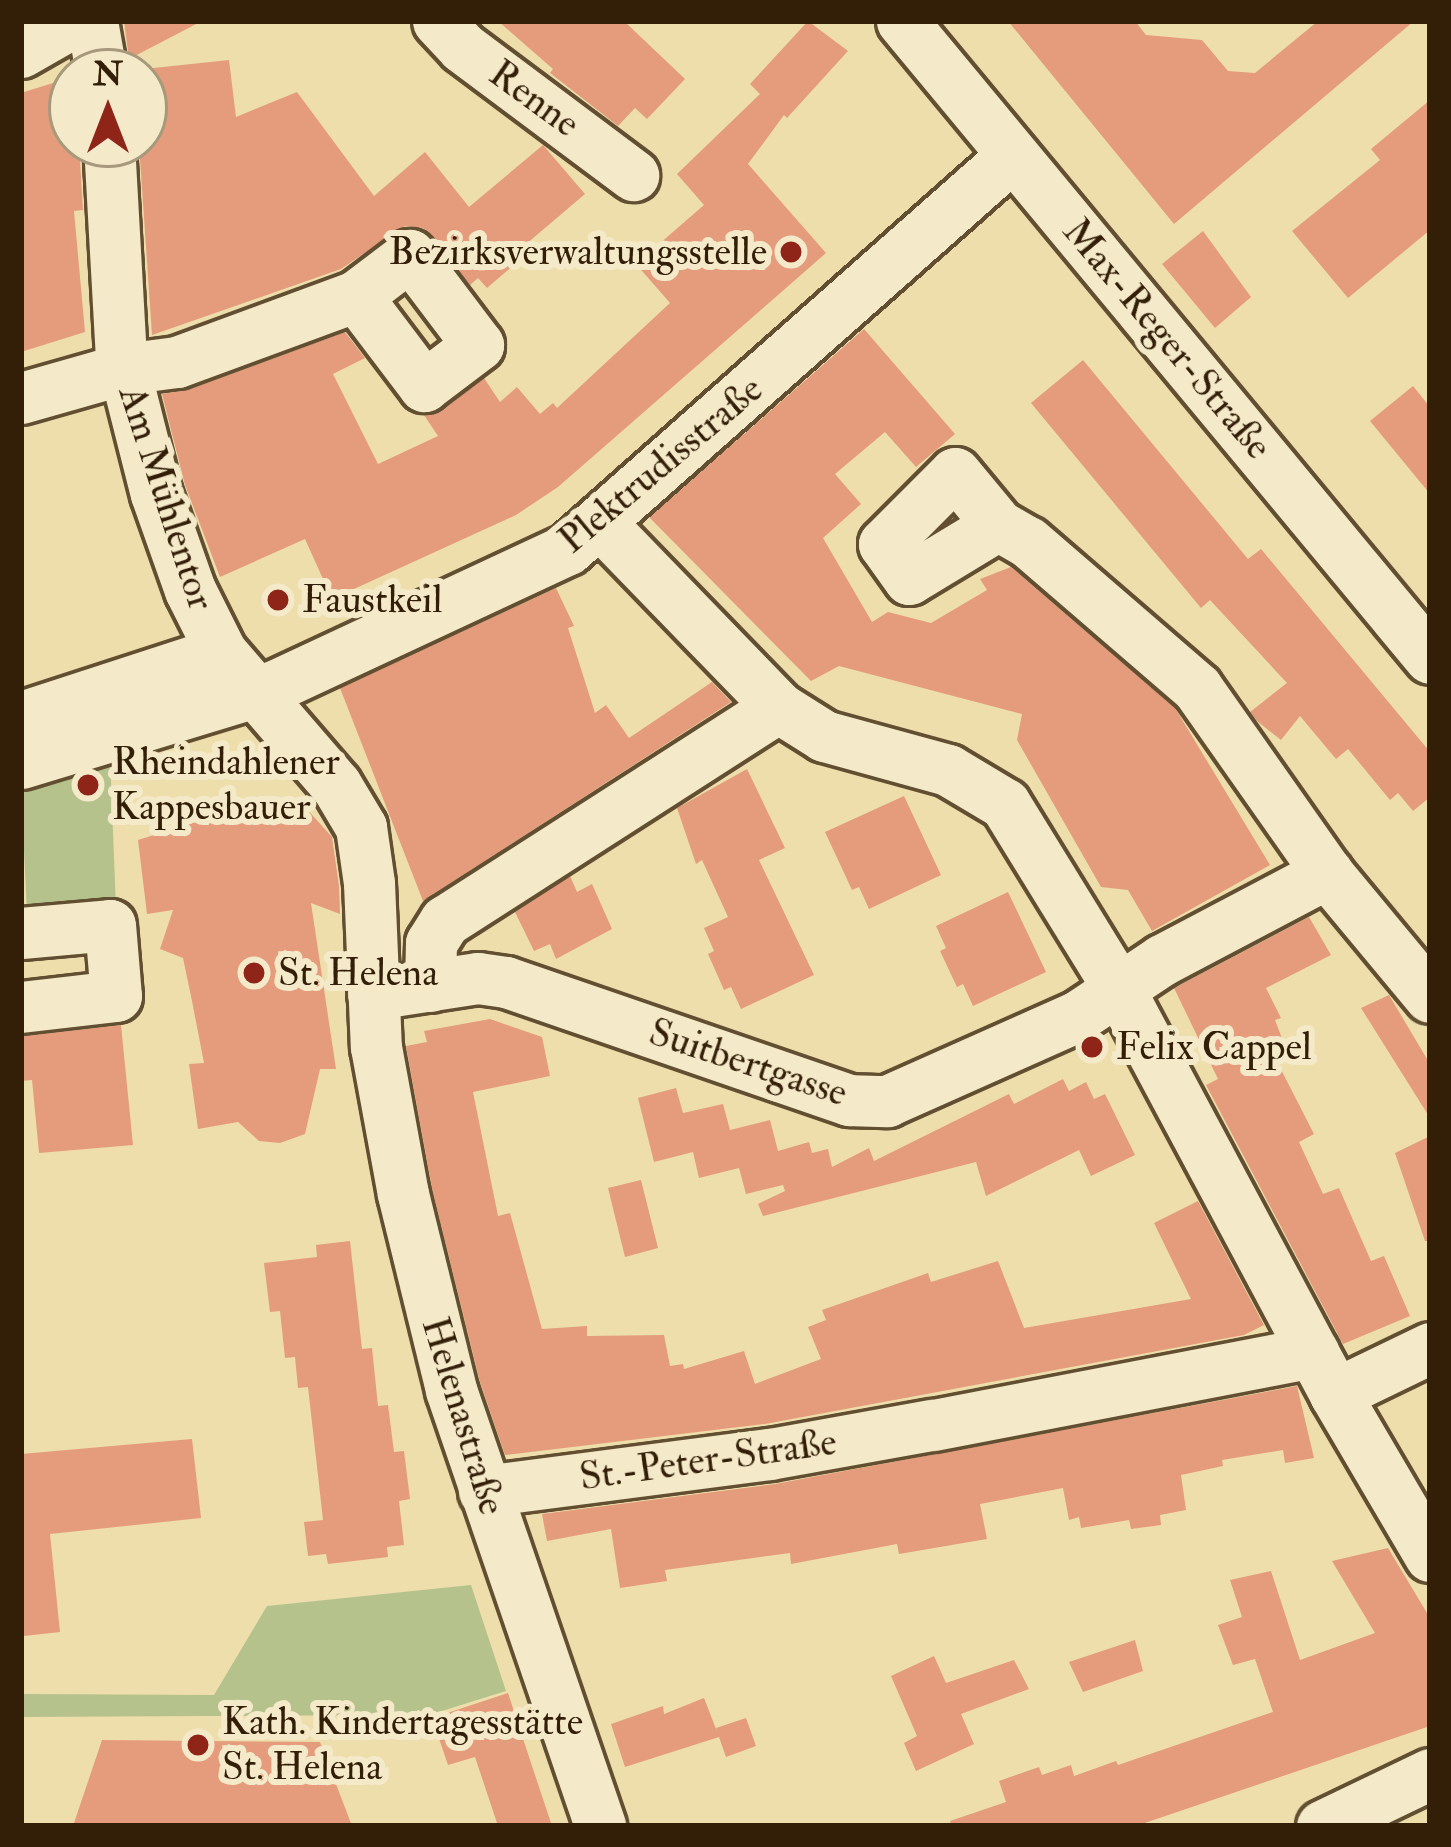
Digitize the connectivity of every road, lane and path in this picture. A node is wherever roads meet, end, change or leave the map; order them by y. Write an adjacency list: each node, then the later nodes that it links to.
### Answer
1 (75, 21): 4 (street)
2 (438, 21): 7 (street, Renne)
3 (902, 21): 5 (street, Max-Reger-Straße)
4 (21, 52)
5 (1013, 155): 11 (street, Plektrudisstraße); 14 (street, Max-Reger-Straße)
6 (110, 168): 9 (street, Am Mühlentor)
7 (633, 175)
8 (356, 296): 9 (street)
9 (123, 369): 10 (street); 13 (street, Am Mühlentor)
10 (21, 398)
11 (600, 523): 15 (street, Plektrudisstraße); 16 (street)
12 (998, 525): 19 (street)
13 (221, 652): 15 (street, Am Mühlentor); 17 (street)
14 (1430, 658)
15 (256, 693): 18 (street, Plektrudisstraße); 23 (street, Am Mühlentor)
16 (778, 707): 21 (street); 22 (street)
17 (21, 717)
18 (21, 763)
19 (1327, 873): 22 (street, Suitbertgasse); 24 (street)
20 (21, 933): 25 (street)
21 (430, 986): 22 (street, Suitbertgasse); 23 (street, Suitbertgasse)
22 (1120, 991): 27 (street)
23 (374, 994): 28 (street, Helenastraße)
24 (1430, 997)
25 (21, 1007)
26 (1430, 1348): 27 (street, St.-Peter-Straße)
27 (1324, 1373): 28 (street, St.-Peter-Straße); 29 (street)
28 (484, 1491): 31 (street, Helenastraße)
29 (1430, 1556)
30 (1430, 1774): 32 (street)
31 (599, 1826)
32 (1322, 1826)

